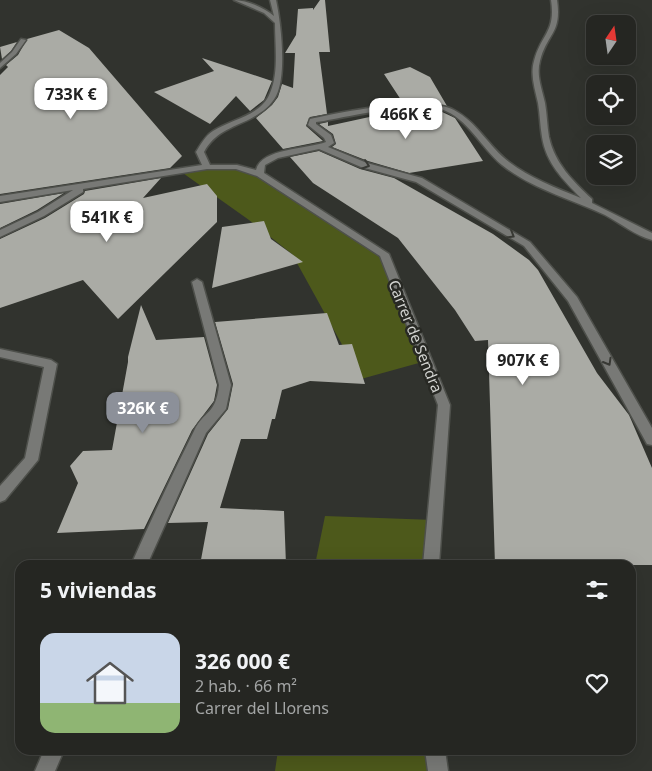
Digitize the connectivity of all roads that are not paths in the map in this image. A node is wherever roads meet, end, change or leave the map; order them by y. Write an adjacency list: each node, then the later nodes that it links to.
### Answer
1 (237, 0): 4 (street)
2 (273, 0): 4 (street)
3 (554, 0): 12 (street)
4 (278, 23): 8 (street)
5 (22, 40): 6 (street)
6 (0, 66)
7 (320, 147): 9 (street); 12 (street); 17 (street, one-way to 17)
8 (207, 167): 9 (street, Carrer de Sendra); 10 (street, Carrer de Sendra)
9 (260, 174): 20 (street, Carrer de Sendra)
10 (84, 187): 11 (street, Carrer de Sendra); 13 (street)
11 (0, 199)
12 (597, 208): 14 (street)
13 (0, 234)
14 (652, 237)
15 (198, 282): 19 (street)
16 (0, 354): 18 (street)
17 (652, 440)
18 (0, 496)
19 (141, 560)
20 (431, 560)
21 (52, 755): 23 (street)
22 (436, 755): 24 (street)
23 (45, 771)
24 (438, 771)

